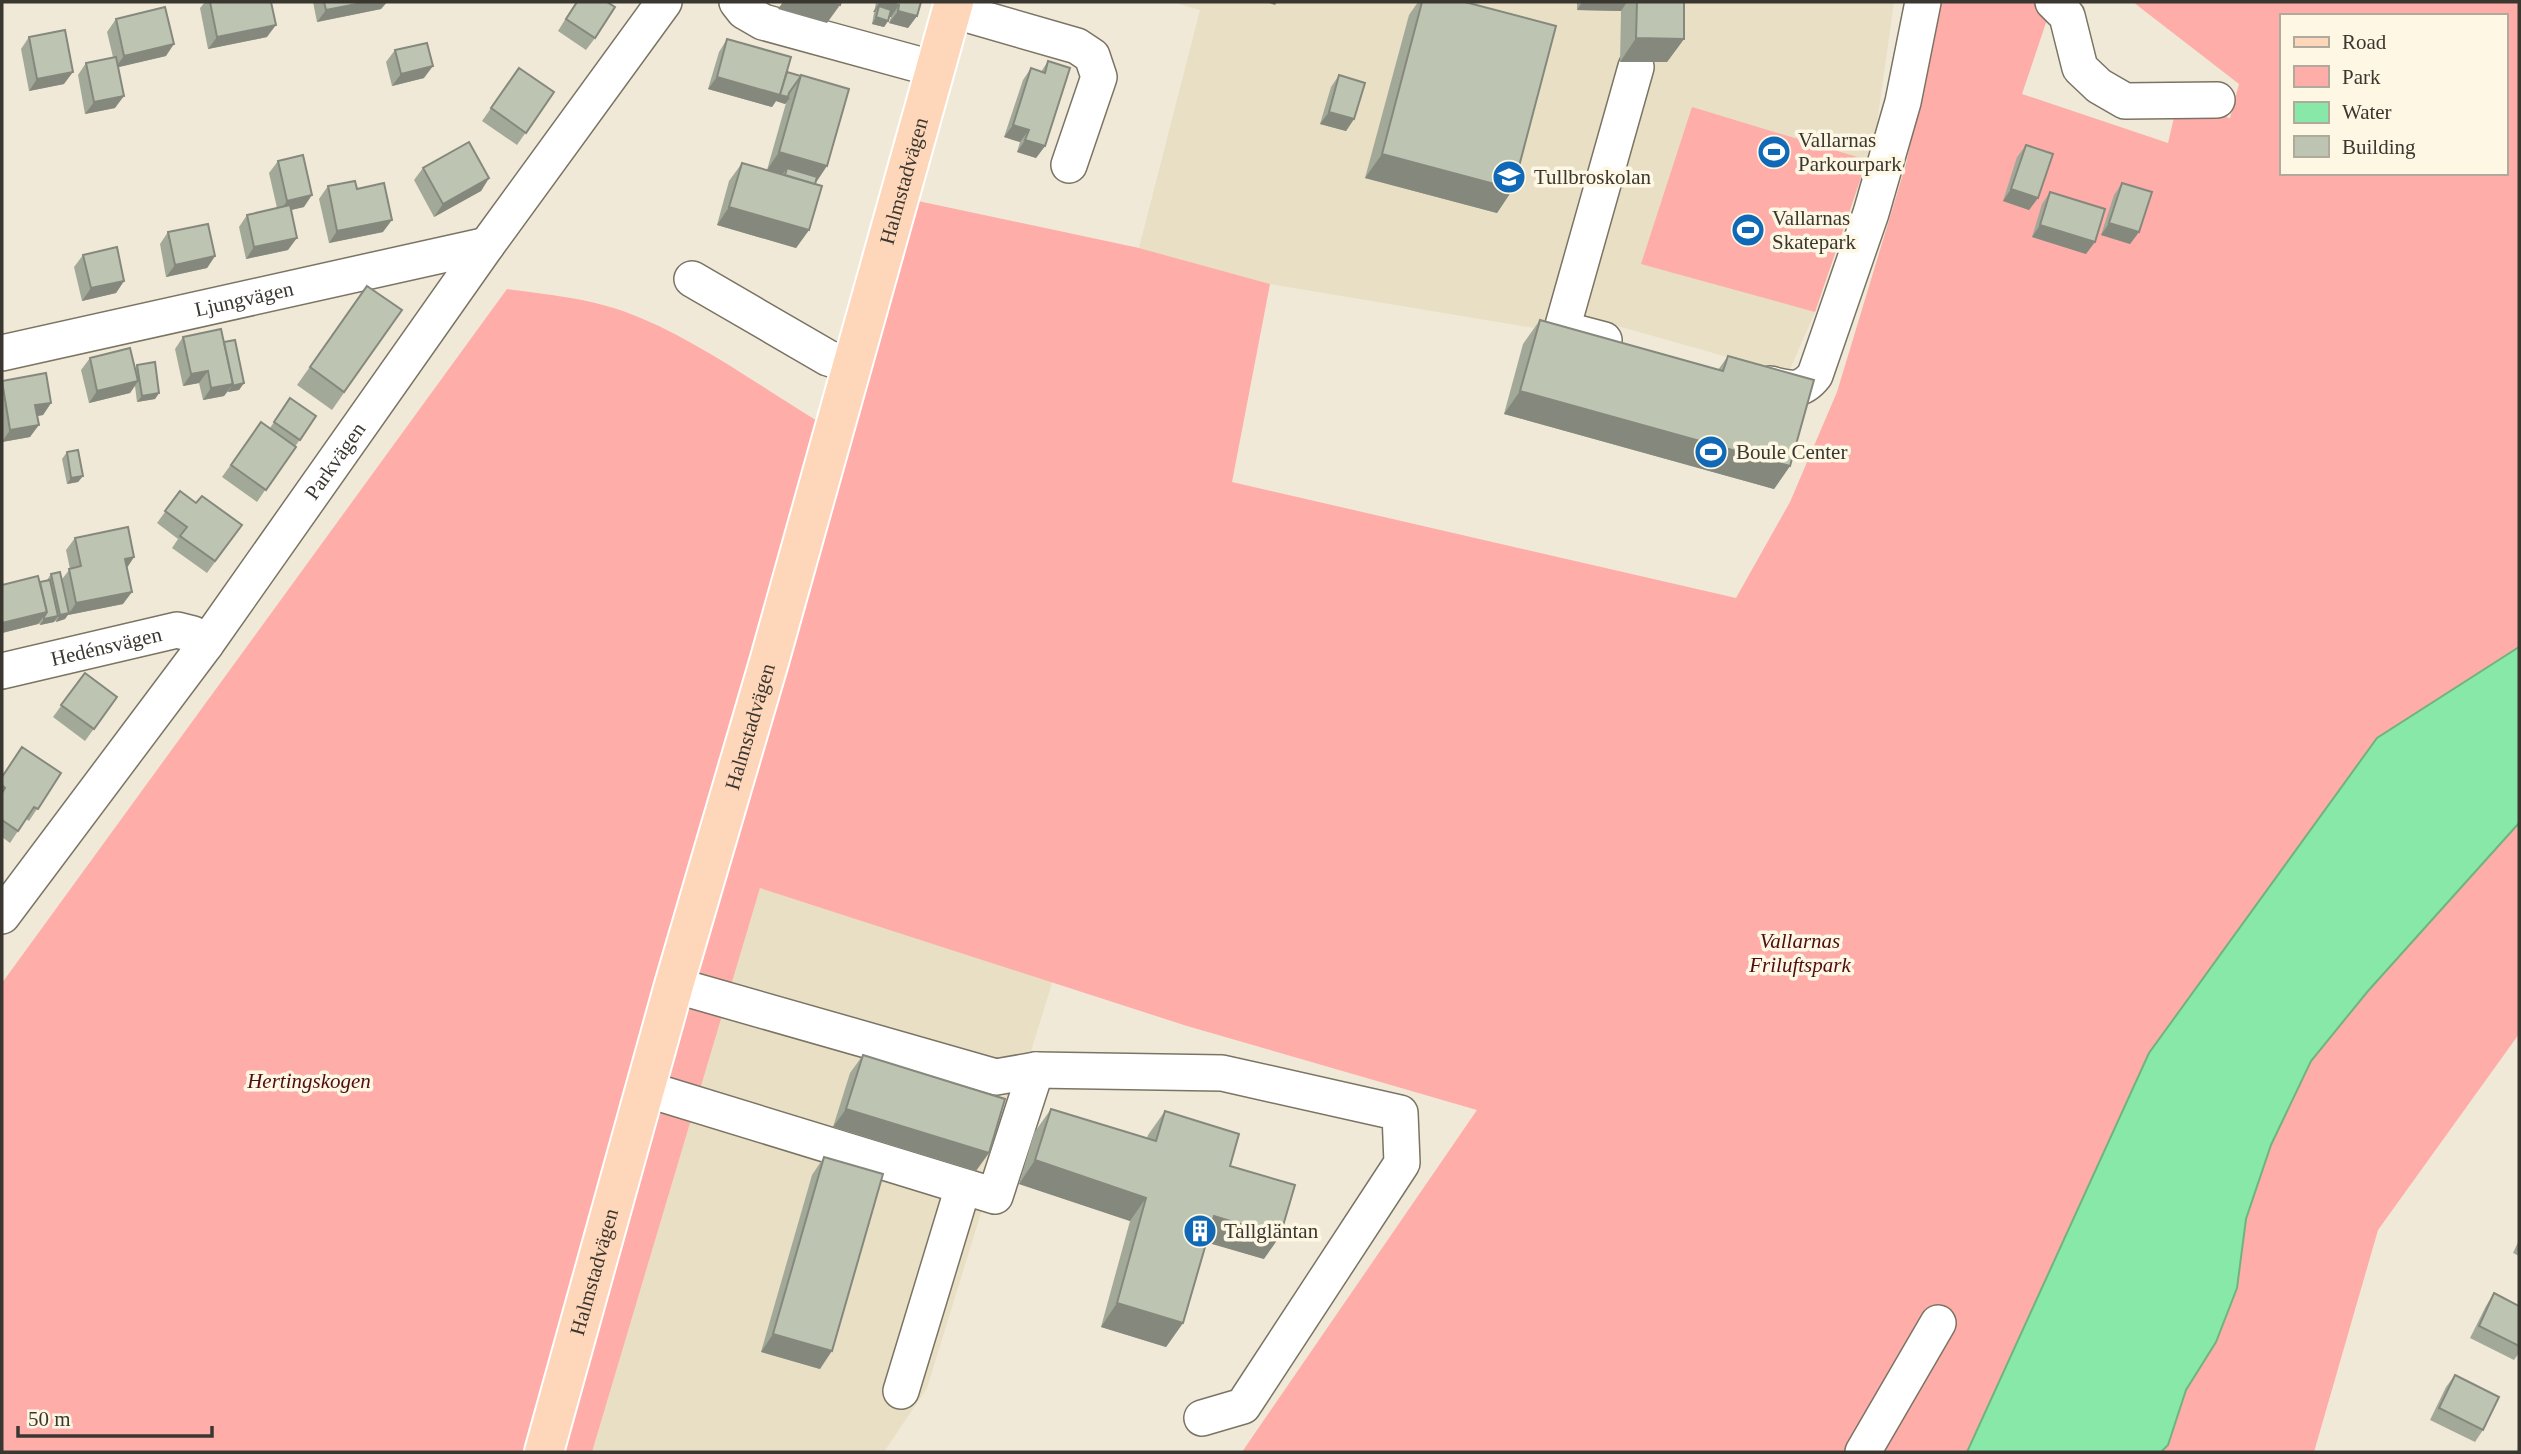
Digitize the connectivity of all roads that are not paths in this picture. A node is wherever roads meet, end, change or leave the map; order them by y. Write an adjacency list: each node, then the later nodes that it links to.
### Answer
1 (663, 2): 10 (street, Parkvägen)
2 (737, 2): 7 (street)
3 (1923, 2): 15 (street)
4 (2053, 2): 8 (street)
5 (953, 6): 7 (main road, Halmstadvägen); 9 (street)
6 (1636, 67): 12 (street)
7 (935, 69): 14 (main road, Halmstadvägen)
8 (2217, 100)
9 (1069, 165)
10 (487, 245): 13 (street, Ljungvägen); 16 (street, Parkvägen)
11 (692, 279): 14 (street)
12 (1639, 349)
13 (2, 353)
14 (853, 366): 19 (main road, Halmstadvägen)
15 (1742, 377)
16 (206, 644): 17 (street, Hedénsvägen); 18 (street, Parkvägen)
17 (2, 671)
18 (2, 916)
19 (674, 985): 20 (street); 21 (main road, Halmstadvägen)
20 (1036, 1070): 22 (street); 25 (street)
21 (646, 1088): 22 (street); 26 (main road, Halmstadvägen)
22 (963, 1187): 24 (street)
23 (1938, 1323): 27 (street)
24 (901, 1391)
25 (1202, 1418)
26 (544, 1452)
27 (1863, 1452)

